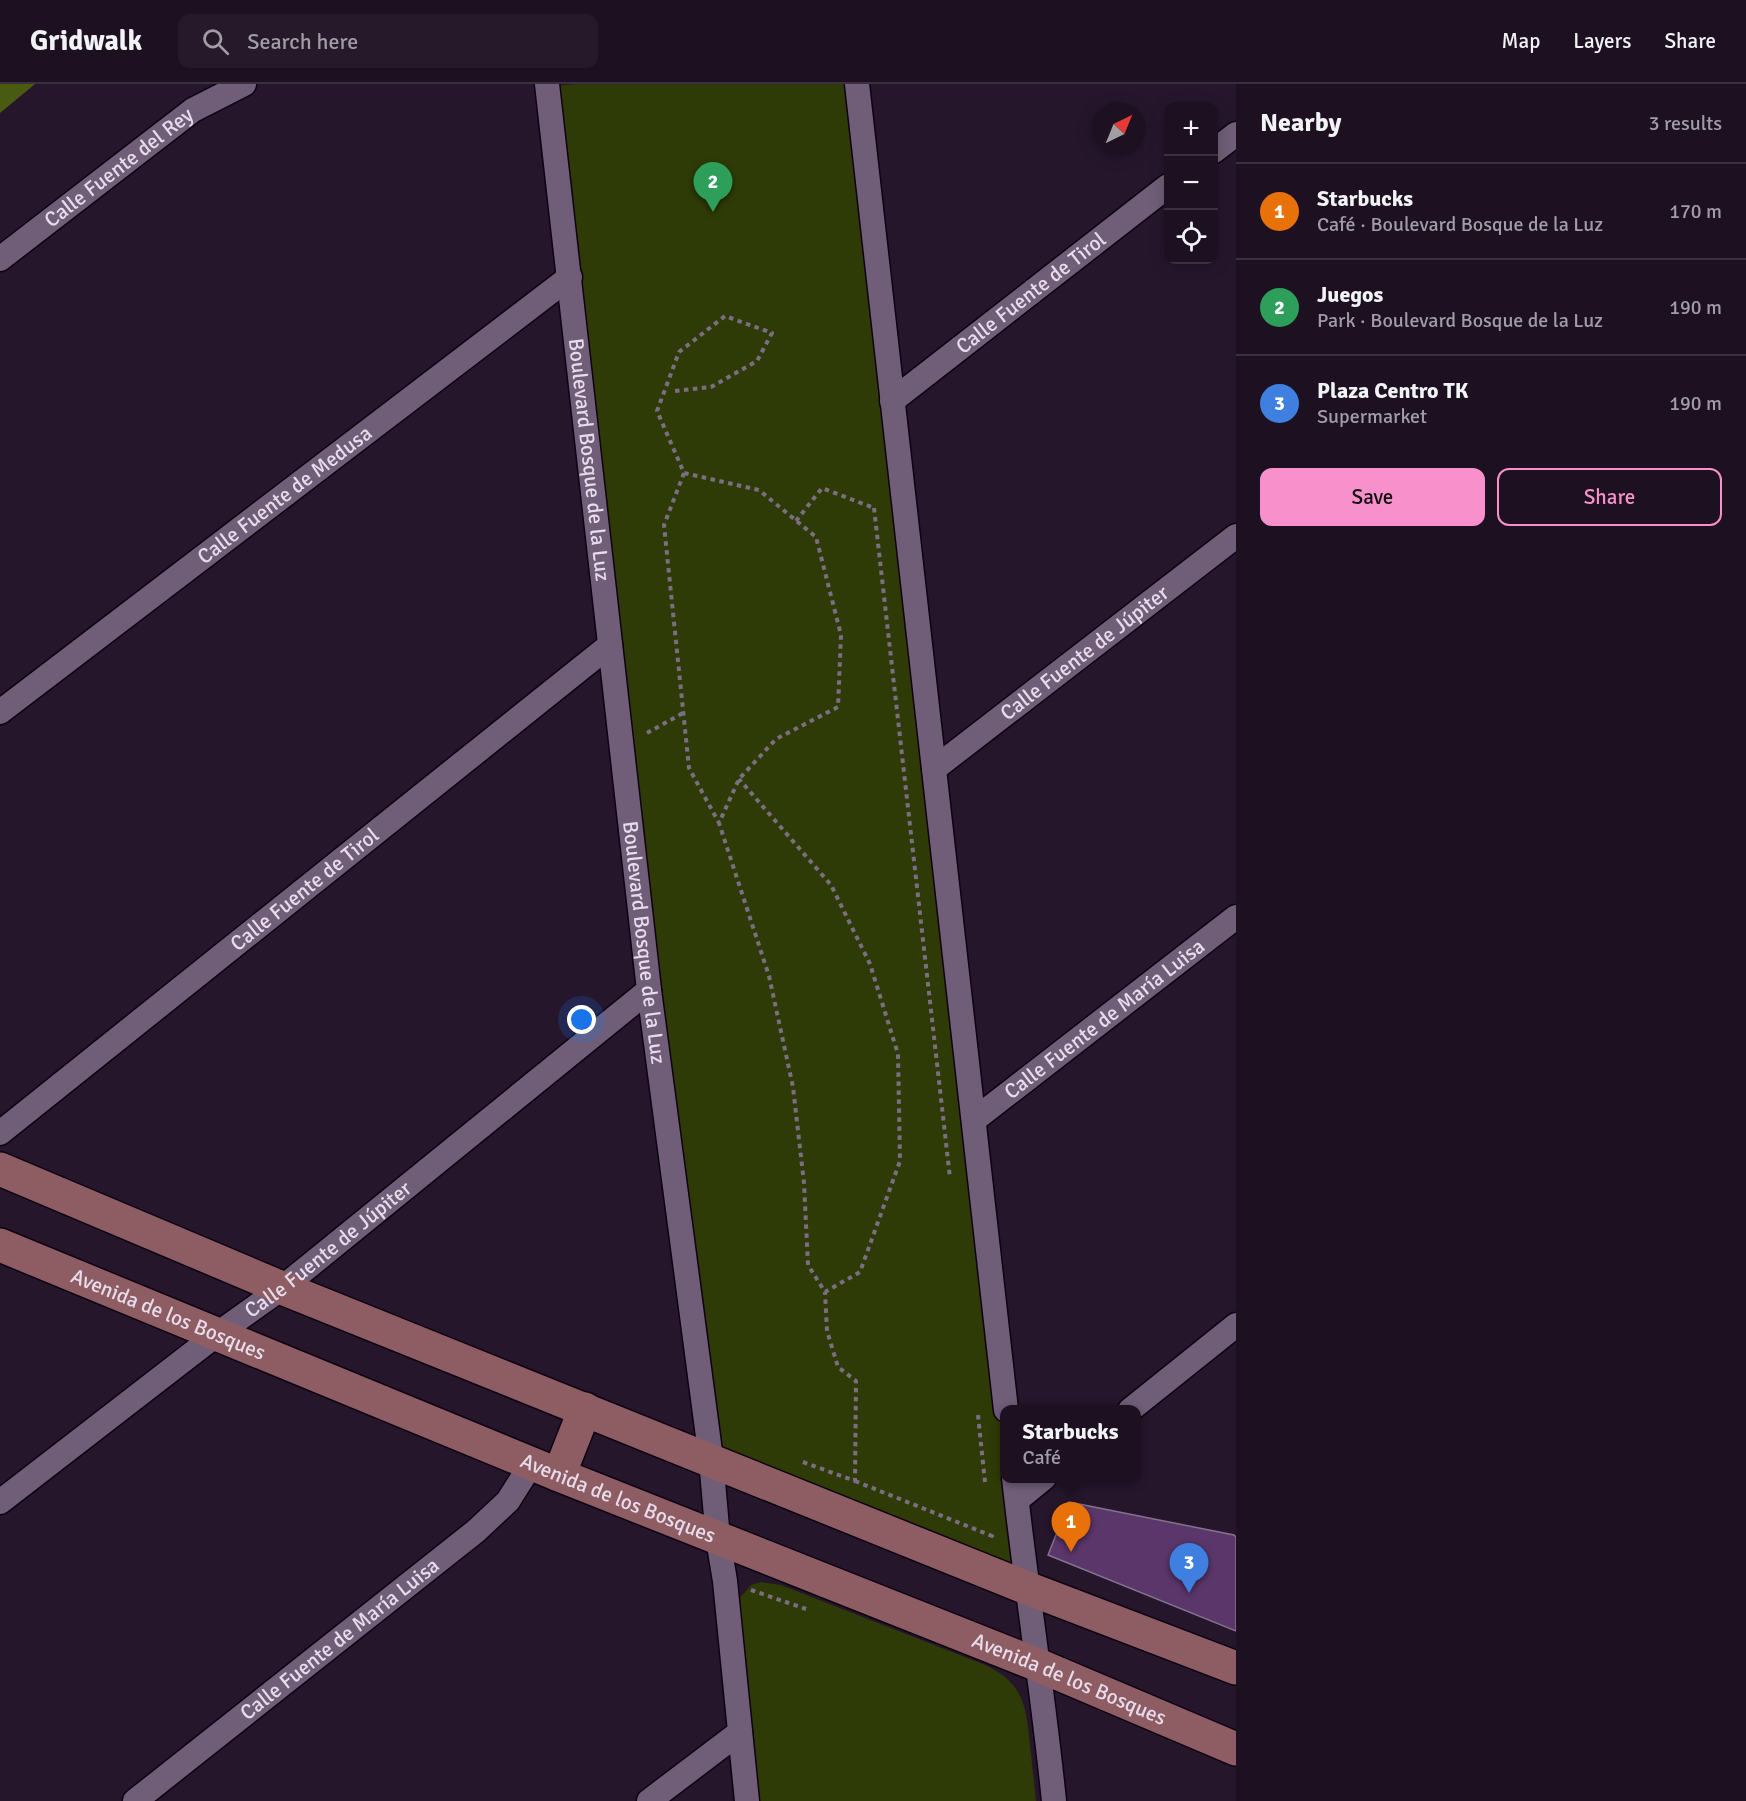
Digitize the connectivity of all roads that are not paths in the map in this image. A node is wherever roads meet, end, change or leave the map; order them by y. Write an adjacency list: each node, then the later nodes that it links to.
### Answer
1 (244, 84): 7 (street, Calle Fuente del Rey)
2 (547, 84): 8 (street, Boulevard Bosque de la Luz)
3 (857, 84): 9 (street)
4 (1236, 134): 5 (street)
5 (1218, 148)
6 (1164, 189): 9 (street, Calle Fuente de Tirol)
7 (0, 260)
8 (570, 277): 11 (street, Boulevard Bosque de la Luz); 12 (street, Calle Fuente de Medusa)
9 (892, 401): 13 (street)
10 (1236, 536): 13 (street, Calle Fuente de Júpiter)
11 (610, 645): 15 (street, Boulevard Bosque de la Luz); 17 (street, Calle Fuente de Tirol)
12 (0, 712)
13 (934, 769): 16 (street)
14 (1236, 916): 16 (street, Calle Fuente de María Luisa)
15 (649, 990): 20 (street, Calle Fuente de Júpiter); 26 (street, Boulevard Bosque de la Luz)
16 (974, 1120): 23 (street)
17 (0, 1133)
18 (0, 1169): 20 (main road)
19 (0, 1245): 22 (main road, Avenida de los Bosques)
20 (282, 1288): 22 (street, Calle Fuente de Júpiter); 25 (main road)
21 (1236, 1325): 24 (street)
22 (216, 1335): 27 (main road, Avenida de los Bosques); 30 (street, Calle Fuente de Júpiter)
23 (1005, 1405)
24 (1136, 1405)
25 (585, 1409): 26 (main road); 27 (main road)
26 (711, 1459): 31 (street, Boulevard Bosque de la Luz); 32 (main road)
27 (545, 1469): 31 (main road, Avenida de los Bosques); 37 (street, Calle Fuente de María Luisa)
28 (1032, 1483): 29 (street)
29 (1015, 1489): 32 (street)
30 (0, 1502)
31 (718, 1539): 33 (main road, Avenida de los Bosques); 35 (street, Boulevard Bosque de la Luz)
32 (1027, 1588): 33 (street); 34 (main road)
33 (1038, 1665): 36 (main road, Avenida de los Bosques); 40 (street)
34 (1236, 1668)
35 (740, 1732): 38 (street); 39 (street, Boulevard Bosque de la Luz)
36 (1236, 1749)
37 (135, 1801)
38 (649, 1801)
39 (747, 1801)
40 (1053, 1801)

